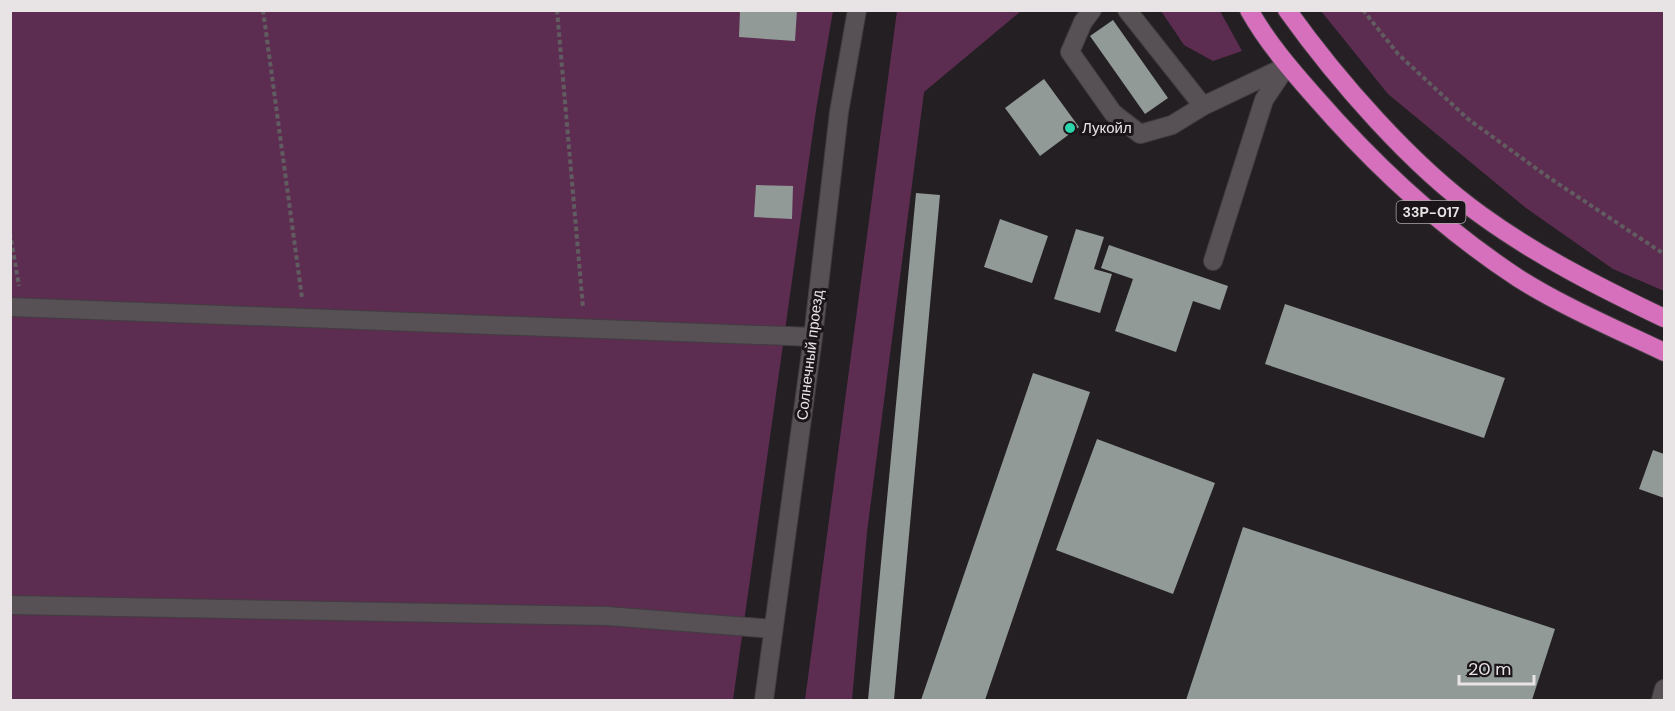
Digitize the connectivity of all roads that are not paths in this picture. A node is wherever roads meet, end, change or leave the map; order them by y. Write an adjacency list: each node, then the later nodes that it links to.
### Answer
1 (857, 10): 11 (street, Солнечный проезд)
2 (1092, 10): 7 (street)
3 (1127, 10): 7 (street)
4 (1249, 10): 6 (highway, 33Р-017)
5 (1287, 10): 10 (highway, 33Р-017)
6 (1287, 66): 7 (street); 8 (street); 12 (highway, 33Р-017)
7 (1203, 106)
8 (1213, 261)
9 (16, 308): 11 (street)
10 (1665, 318)
11 (813, 337): 14 (street, Солнечный проезд)
12 (1665, 352)
13 (10, 605): 14 (street)
14 (773, 629): 16 (street, Солнечный проезд)
15 (1665, 689): 17 (street)
16 (764, 700)
17 (1660, 700)

